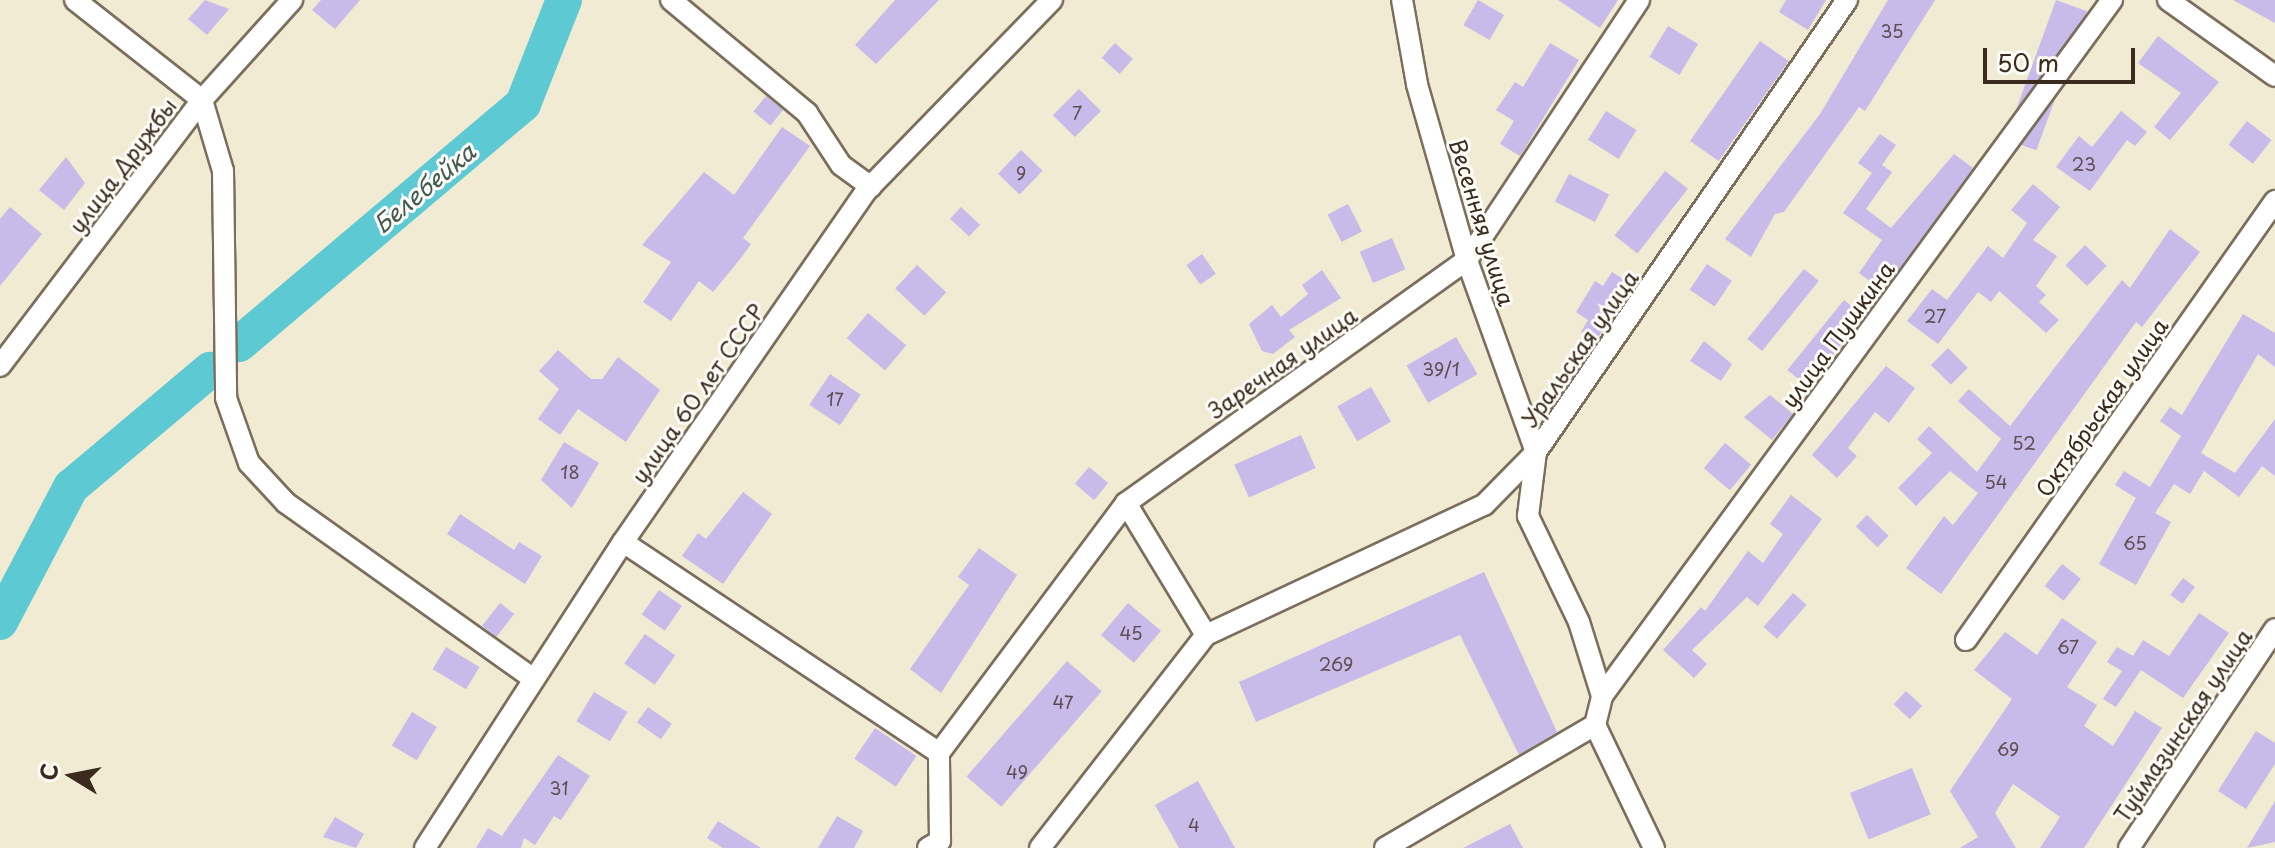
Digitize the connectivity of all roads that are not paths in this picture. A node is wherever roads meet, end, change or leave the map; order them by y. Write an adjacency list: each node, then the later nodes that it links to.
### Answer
1 (75, 0): 11 (street)
2 (292, 0): 11 (street, улица Дружбы)
3 (671, 0): 12 (street)
4 (1052, 0): 12 (street, улица 60 лет СССР)
5 (1402, 0): 14 (street, Весенняя улица)
6 (1639, 0): 14 (street, Заречная улица)
7 (1847, 0): 16 (street, Уральская улица)
8 (2112, 0): 23 (street, улица Пушкина)
9 (2168, 0): 10 (street)
10 (2275, 76)
11 (202, 100): 15 (street, улица Дружбы); 22 (street)
12 (871, 187): 18 (street, улица 60 лет СССР)
13 (2275, 201): 21 (street, Октябрьская улица)
14 (1467, 260): 16 (street, Весенняя улица); 17 (street, Заречная улица)
15 (0, 366)
16 (1536, 452): 20 (street); 23 (street, Уральская улица)
17 (1126, 503): 20 (street); 25 (street, Заречная улица)
18 (623, 542): 22 (street, улица 60 лет СССР); 25 (street)
19 (2275, 629): 31 (street, Туймазинская улица)
20 (1206, 635): 28 (street)
21 (1966, 640)
22 (534, 679): 27 (street, улица 60 лет СССР)
23 (1602, 696): 24 (street)
24 (1595, 725): 29 (street); 30 (street)
25 (939, 753): 26 (street)
26 (938, 846)
27 (425, 848)
28 (1040, 848)
29 (1385, 848)
30 (1654, 848)
31 (2129, 848)

